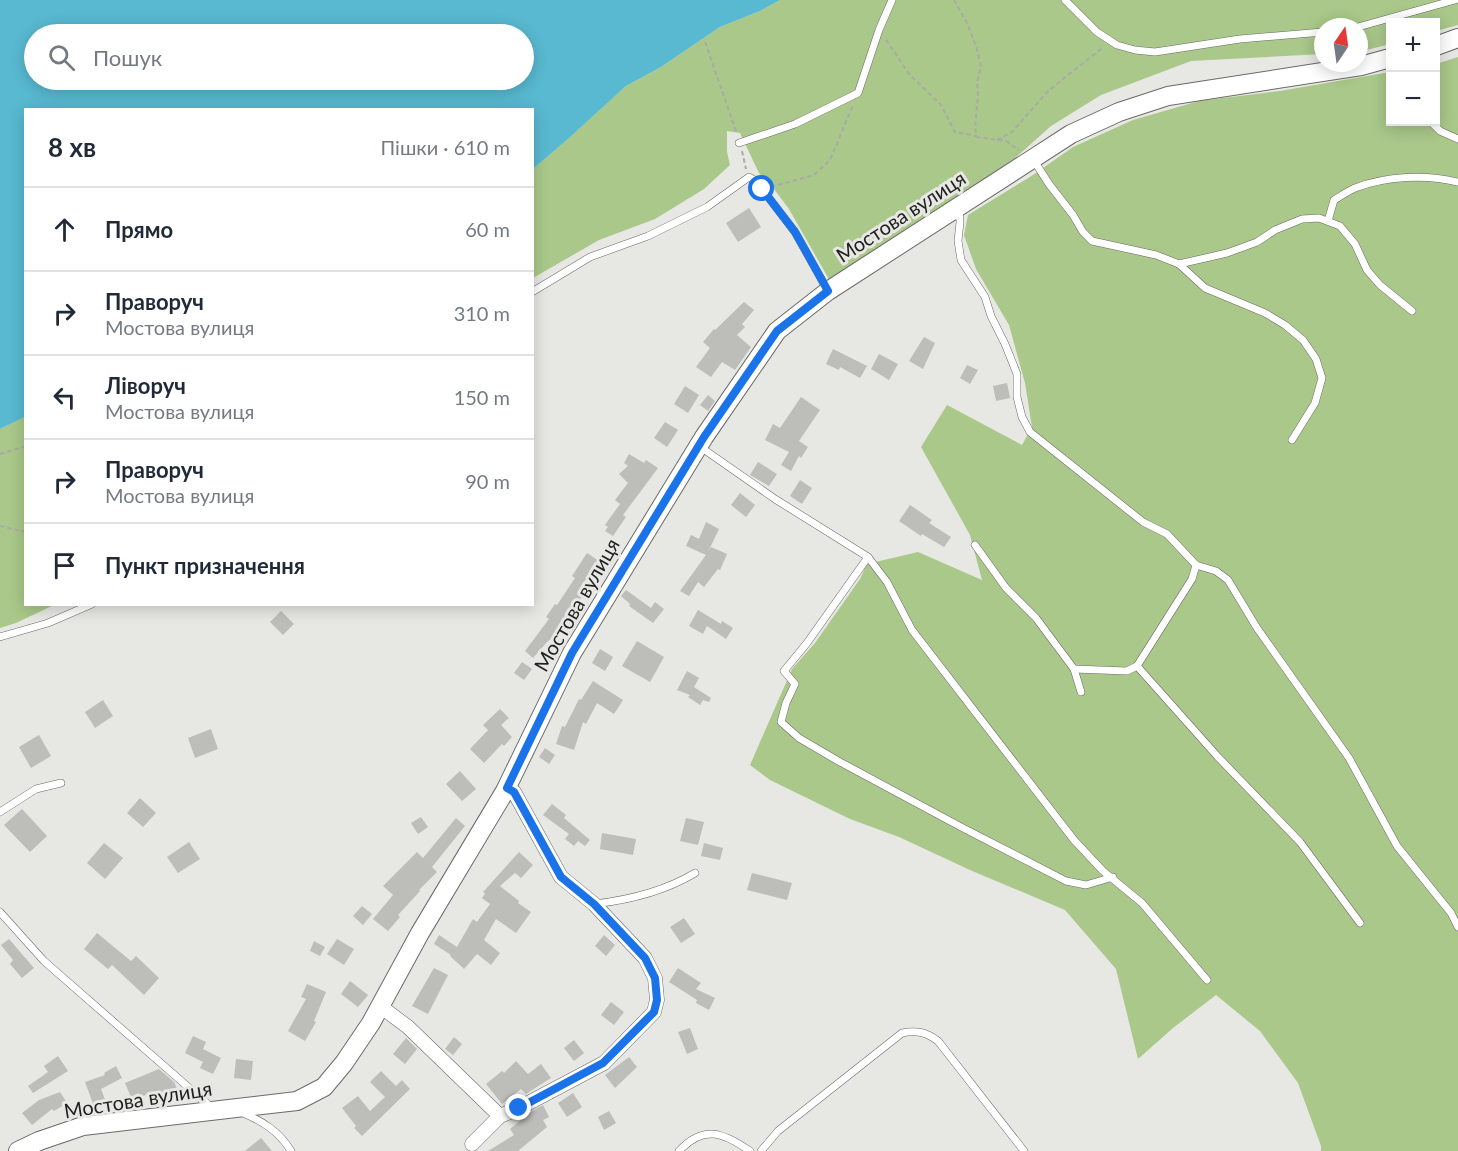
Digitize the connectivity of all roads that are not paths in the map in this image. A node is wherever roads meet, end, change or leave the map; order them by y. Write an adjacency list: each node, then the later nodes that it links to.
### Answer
1 (892, 0): 11 (lane)
2 (1065, 0): 5 (lane)
3 (1455, 0): 4 (lane)
4 (1368, 24)
5 (1314, 33)
6 (1458, 38): 7 (street)
7 (1440, 45)
8 (1386, 59): 12 (street, Мостова вулиця)
9 (1435, 126): 10 (lane)
10 (1458, 139)
11 (740, 143)
12 (1029, 161): 14 (street, Мостова вулиця); 16 (lane)
13 (1458, 182): 15 (lane)
14 (959, 206): 18 (street, Мостова вулиця); 24 (lane)
15 (1328, 221): 16 (lane); 19 (lane)
16 (1179, 264): 20 (lane)
17 (534, 291): 18 (lane)
18 (828, 291): 21 (street, Мостова вулиця)
19 (1412, 311)
20 (1292, 440)
21 (699, 446): 23 (lane); 31 (street, Мостова вулиця)
22 (975, 545): 28 (lane)
23 (868, 557): 34 (lane); 34 (lane)
24 (1196, 565): 27 (lane); 38 (lane)
25 (87, 606): 26 (lane)
26 (0, 637)
27 (1137, 666): 28 (lane); 37 (lane)
28 (1074, 669): 29 (lane)
29 (1082, 692)
30 (61, 783): 32 (lane)
31 (507, 788): 35 (street); 40 (street, Мостова вулиця)
32 (0, 812)
33 (695, 873): 35 (lane)
34 (1113, 877): 39 (lane)
35 (594, 904): 42 (street)
36 (0, 912): 41 (lane)
37 (1360, 923)
38 (1458, 927)
39 (1207, 980)
40 (380, 1006): 41 (street, Мостова вулиця); 42 (street)
41 (224, 1109): 44 (street, Мостова вулиця); 45 (lane, Мостова вулиця)
42 (501, 1116): 43 (street)
43 (472, 1144)
44 (18, 1151)
45 (291, 1151)
46 (679, 1151): 47 (lane)
47 (750, 1151)
48 (761, 1151): 49 (lane)
49 (1024, 1151)

